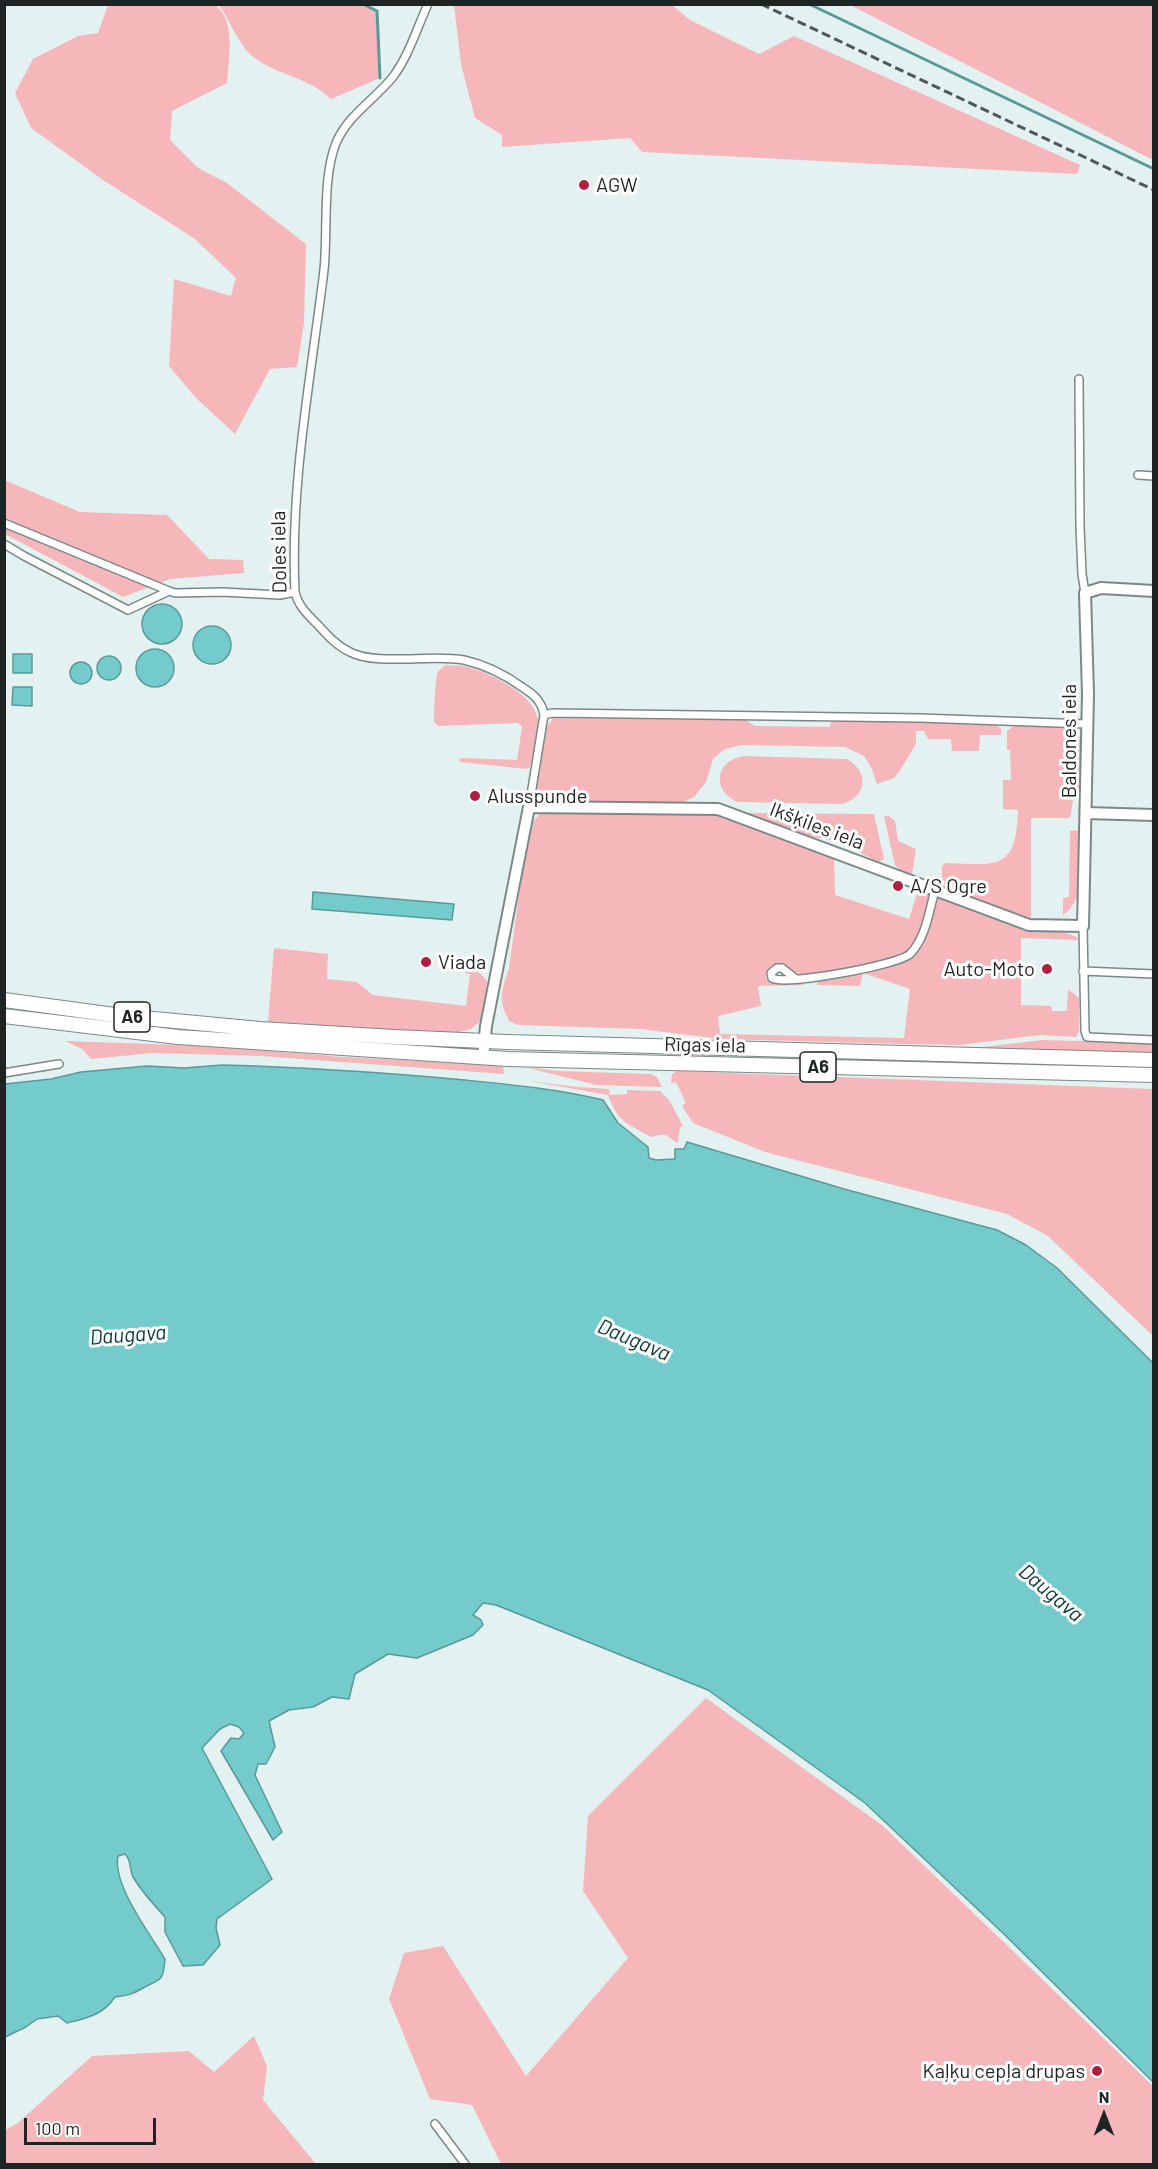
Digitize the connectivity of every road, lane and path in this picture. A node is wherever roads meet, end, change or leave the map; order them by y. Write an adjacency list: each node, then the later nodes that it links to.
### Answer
1 (428, 4): 9 (street, Doles iela)
2 (1079, 379): 10 (street, Baldones iela)
3 (1138, 475): 4 (street)
4 (1154, 476)
5 (4, 523): 7 (street)
6 (4, 544): 7 (street)
7 (169, 591): 9 (street)
8 (1154, 591): 10 (street)
9 (295, 592): 11 (street, Doles iela)
10 (1085, 593): 12 (street, Baldones iela)
11 (544, 715): 12 (street); 13 (street)
12 (1087, 724): 14 (street, Baldones iela)
13 (529, 807): 16 (street, Ikšķiles iela); 24 (street)
14 (1086, 813): 15 (street); 17 (street, Baldones iela)
15 (1154, 815)
16 (935, 890): 17 (street, Ikšķiles iela); 20 (street)
17 (1083, 926): 18 (street, Baldones iela)
18 (1083, 971): 19 (street); 23 (street, Baldones iela)
19 (1154, 974)
20 (796, 979)
21 (4, 1000): 24 (highway, Rīgas iela / A6)
22 (4, 1016): 25 (highway, Rīgas iela / A6)
23 (1154, 1040)
24 (484, 1041): 25 (street); 26 (highway, Rīgas iela / A6)
25 (483, 1058): 29 (highway, Rīgas iela / A6)
26 (1154, 1060)
27 (59, 1064): 28 (street)
28 (4, 1073)
29 (1154, 1075)
30 (435, 2124): 31 (street)
31 (465, 2164)

